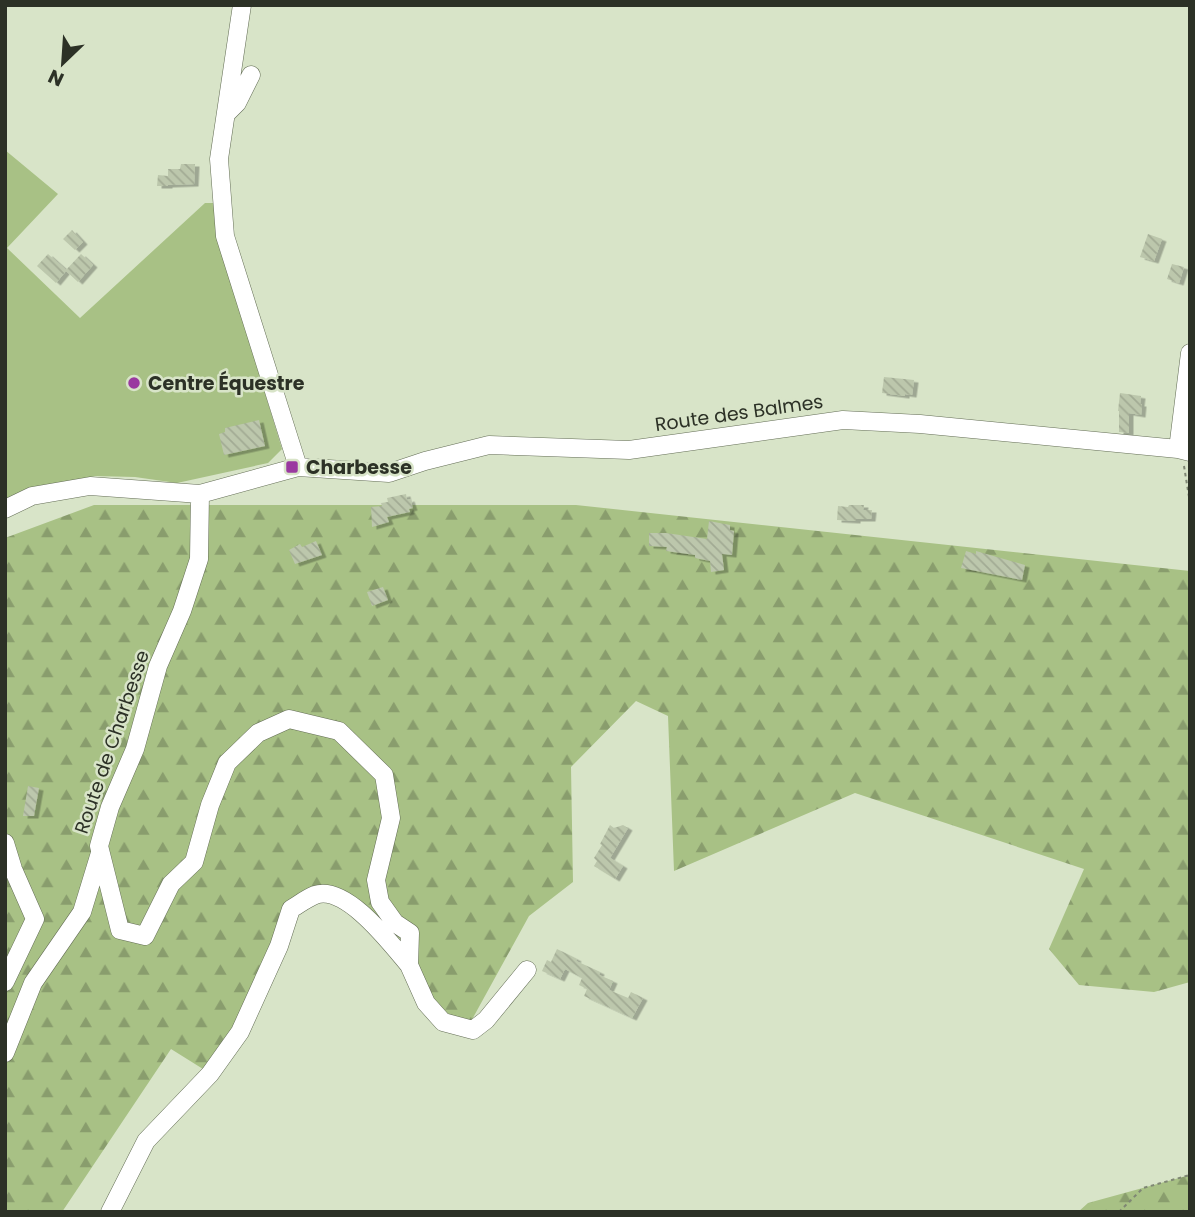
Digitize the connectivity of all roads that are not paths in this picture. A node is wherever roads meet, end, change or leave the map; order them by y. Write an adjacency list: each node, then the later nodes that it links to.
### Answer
1 (242, 5): 3 (street)
2 (251, 75): 3 (street)
3 (226, 115): 6 (street)
4 (1190, 353): 5 (street)
5 (1184, 451): 6 (street, Route des Balmes)
6 (298, 467): 7 (street, Route des Balmes)
7 (200, 494): 8 (street, Route des Balmes); 10 (street, Route de Charbesse)
8 (5, 509)
9 (5, 843): 13 (street)
10 (100, 853): 11 (street, Route de Charbesse); 14 (street)
11 (409, 965): 12 (street); 15 (street)
12 (527, 970)
13 (5, 982)
14 (5, 1053)
15 (110, 1212)

